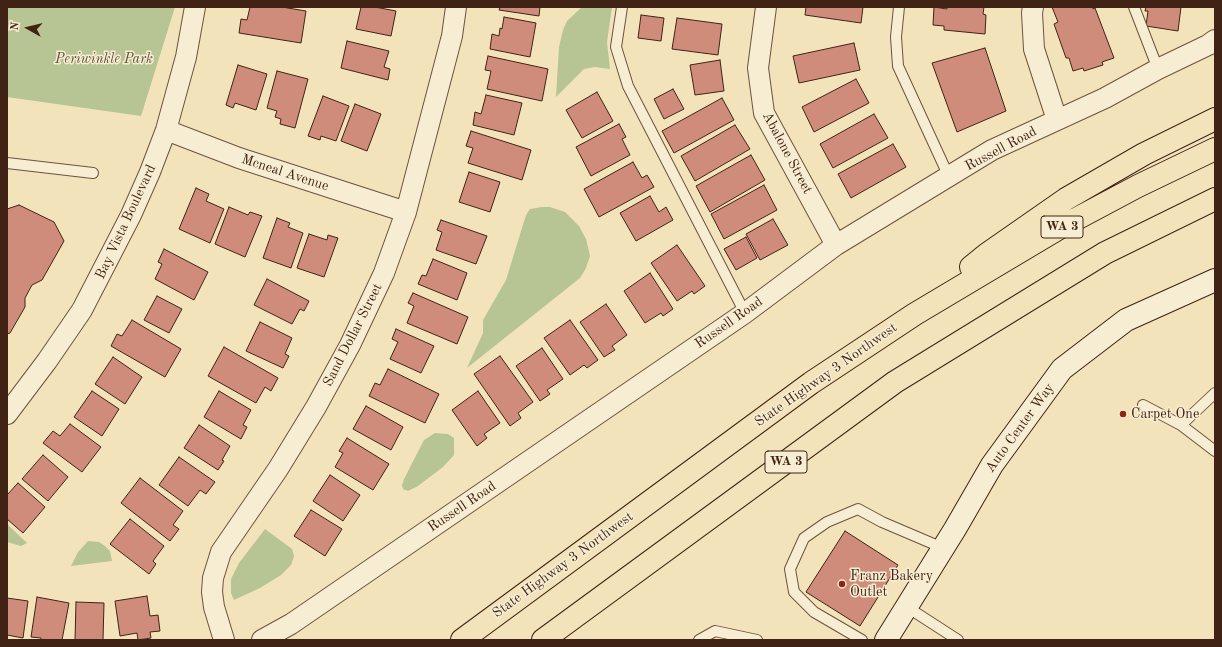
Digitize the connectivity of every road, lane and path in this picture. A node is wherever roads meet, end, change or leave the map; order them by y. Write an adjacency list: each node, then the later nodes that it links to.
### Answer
1 (195, 7): 12 (street, Bay Vista Boulevard)
2 (456, 7): 18 (street, Sand Dollar Street)
3 (622, 7): 23 (lane)
4 (766, 7): 20 (street, Abalone Street)
5 (899, 7): 16 (lane)
6 (1033, 7): 11 (street)
7 (1134, 7): 9 (lane)
8 (1215, 40): 9 (street, Russell Road)
9 (1158, 69): 11 (street, Russell Road)
10 (1215, 119): 24 (highway)
11 (1057, 120): 16 (street, Russell Road)
12 (166, 130): 18 (street, Mcneal Avenue); 27 (street, Bay Vista Boulevard)
13 (1215, 149): 24 (highway, State Highway 3 Northwest / WA 3)
14 (7, 163): 15 (lane)
15 (93, 173)
16 (949, 177): 20 (street, Russell Road)
17 (1215, 199): 22 (highway, WA 3)
18 (406, 212): 32 (street, Sand Dollar Street)
19 (1215, 215): 22 (highway)
20 (836, 245): 23 (street, Russell Road)
21 (1215, 280): 30 (street, Auto Center Way)
22 (1036, 295): 35 (highway, WA 3)
23 (745, 313): 33 (street, Russell Road)
24 (915, 314): 34 (highway, State Highway 3 Northwest / WA 3)
25 (1215, 393): 28 (lane)
26 (1143, 405): 28 (lane)
27 (7, 414)
28 (1181, 425): 29 (lane)
29 (1215, 451)
30 (943, 548): 31 (street, Auto Center Way); 38 (lane)
31 (907, 607): 39 (street, Auto Center Way); 40 (lane)
32 (224, 640)
33 (262, 640)
34 (462, 640)
35 (543, 640)
36 (699, 640): 37 (lane)
37 (757, 640)
38 (862, 640)
39 (886, 640)
40 (958, 640)

